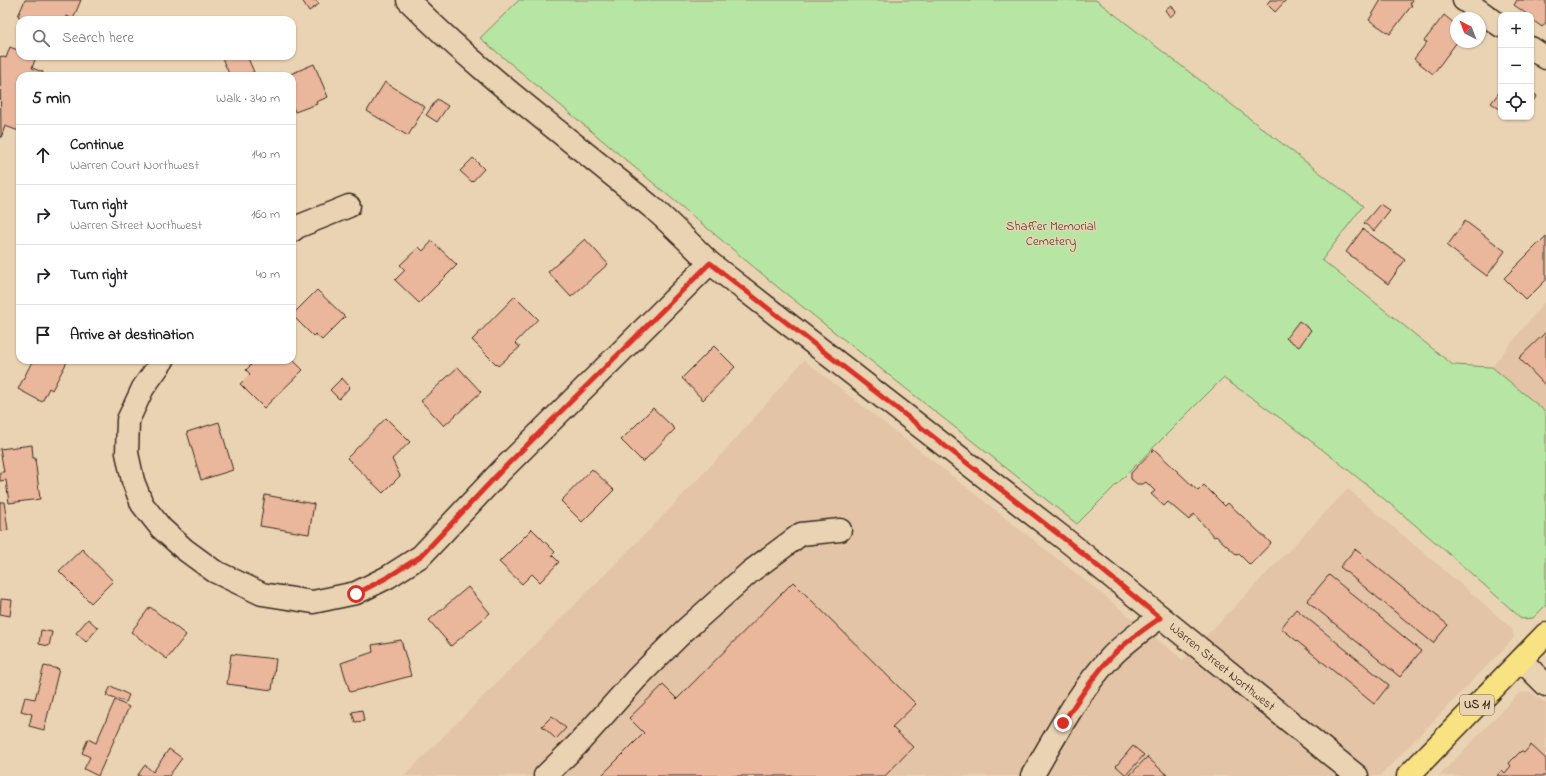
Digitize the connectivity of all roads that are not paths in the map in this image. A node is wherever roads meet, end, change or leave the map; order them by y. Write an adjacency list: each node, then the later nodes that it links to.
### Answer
1 (408, 0): 8 (street, Warren Street Northwest)
2 (1464, 0): 3 (street)
3 (1498, 24)
4 (1534, 50): 5 (street)
5 (1546, 58)
6 (349, 206): 7 (street)
7 (296, 227)
8 (710, 263): 9 (street); 11 (street, Warren Street Northwest)
9 (160, 364)
10 (840, 530): 15 (street)
11 (1160, 618): 16 (street); 17 (street, Warren Street Northwest)
12 (1546, 634): 13 (main road, US 11)
13 (1521, 660): 14 (street); 18 (main road, US 11)
14 (1546, 685)
15 (545, 776)
16 (1032, 776)
17 (1357, 776)
18 (1408, 776)

